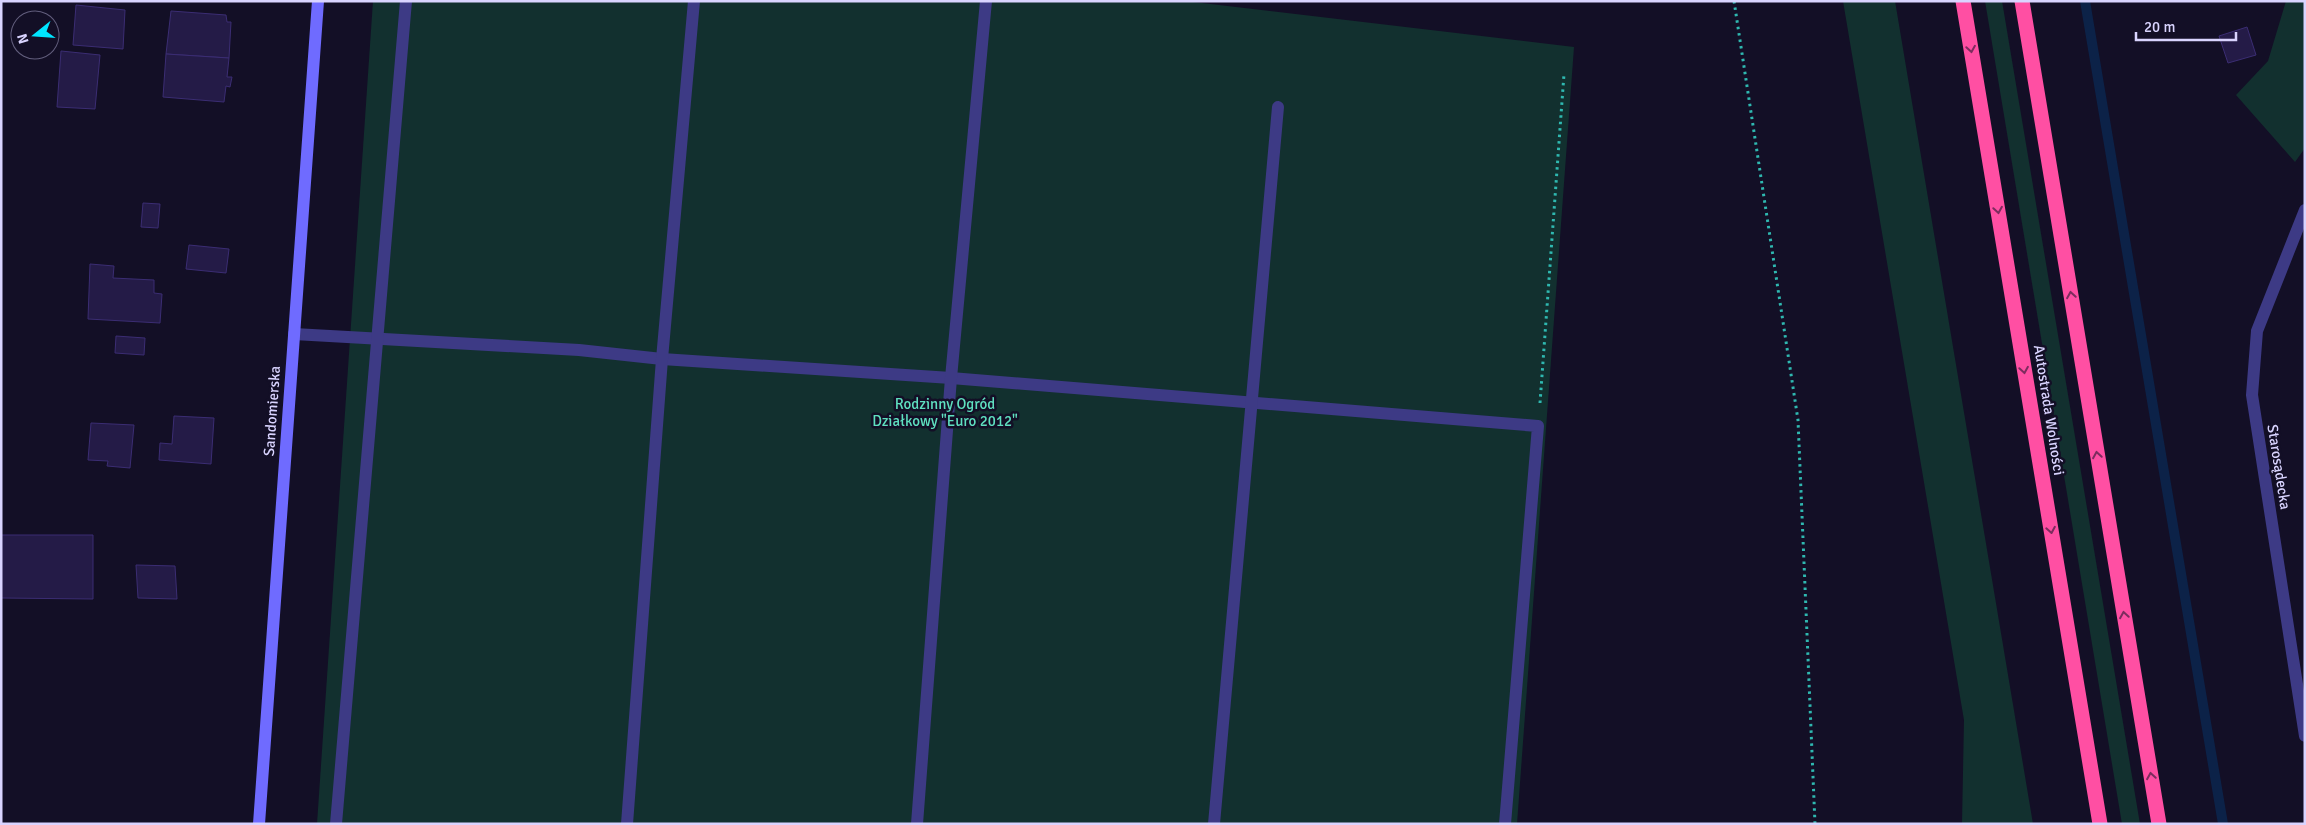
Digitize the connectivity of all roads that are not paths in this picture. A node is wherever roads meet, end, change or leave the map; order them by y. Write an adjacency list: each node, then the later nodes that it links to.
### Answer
1 (318, 1): 9 (street, Sandomierska)
2 (406, 1): 10 (lane)
3 (694, 1): 11 (lane)
4 (986, 1): 12 (lane)
5 (1963, 1): 21 (highway, Autostrada Wolności, one-way to 21)
6 (2022, 1): 22 (highway, one-way to 6)
7 (1278, 107): 13 (lane)
8 (2305, 210): 14 (lane, Starosądecka)
9 (294, 334): 10 (lane); 15 (street, Sandomierska)
10 (376, 338): 11 (lane); 16 (lane)
11 (662, 359): 12 (lane); 17 (lane)
12 (951, 378): 13 (lane); 18 (lane)
13 (1251, 403): 19 (lane); 20 (lane)
14 (2305, 736)
15 (259, 824)
16 (336, 824)
17 (627, 824)
18 (917, 824)
19 (1214, 824)
20 (1505, 824)
21 (2100, 824)
22 (2159, 824)

